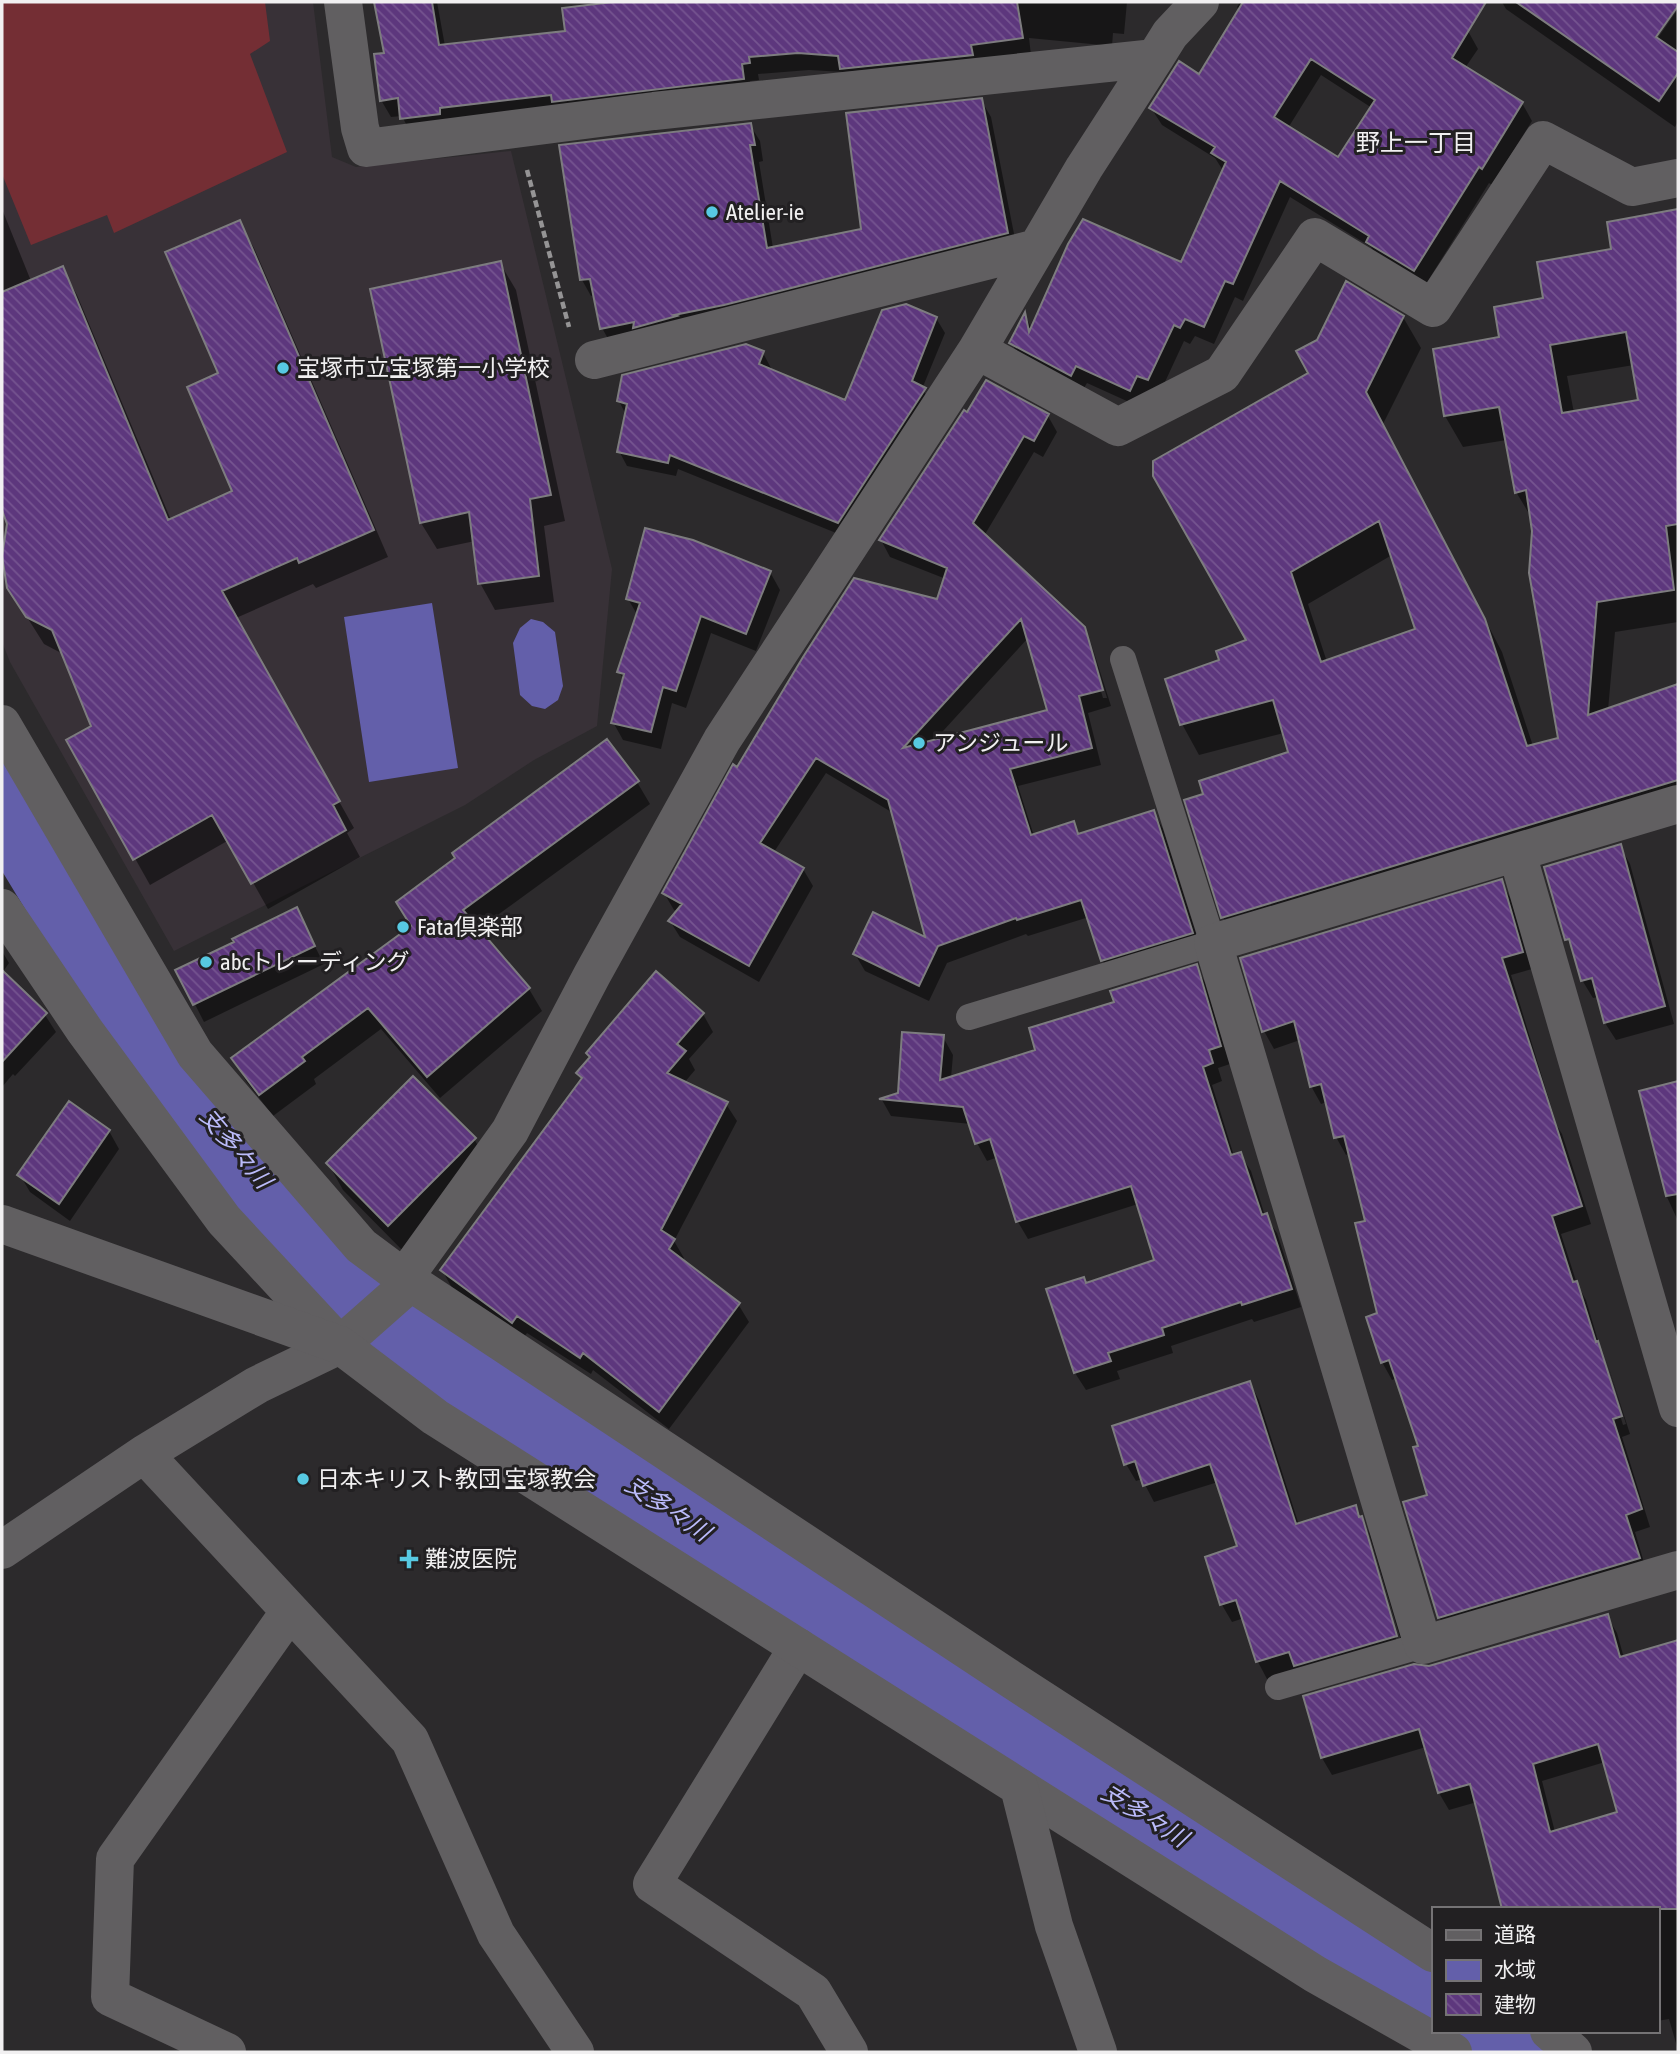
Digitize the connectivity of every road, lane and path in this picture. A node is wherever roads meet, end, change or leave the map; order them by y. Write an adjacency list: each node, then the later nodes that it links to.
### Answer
1 (343, 2): 3 (street)
2 (1200, 2): 3 (street)
3 (1155, 58): 6 (street)
4 (527, 169): 8 (path)
5 (1678, 178): 7 (street)
6 (1037, 248): 7 (street); 8 (street)
7 (977, 350): 17 (street)
8 (594, 360)
9 (1123, 659): 14 (lane)
10 (2, 724): 17 (street)
11 (1678, 804): 12 (street)
12 (1517, 853): 14 (street); 19 (street)
13 (2, 908): 18 (street)
14 (1213, 943): 15 (lane); 24 (street)
15 (969, 1017)
16 (2, 1224): 18 (street)
17 (402, 1285): 18 (street); 28 (street)
18 (345, 1340): 20 (street); 25 (street)
19 (1678, 1408)
20 (144, 1454): 21 (street); 23 (street)
21 (2, 1550)
22 (1678, 1570): 24 (street)
23 (290, 1611): 30 (street); 31 (street)
24 (1423, 1645): 26 (lane)
25 (798, 1647): 27 (street); 32 (street)
26 (1278, 1687)
27 (1019, 1787): 33 (street); 34 (street)
28 (1432, 1952)
29 (1551, 2033): 35 (street)
30 (228, 2052)
31 (575, 2052)
32 (849, 2052)
33 (1098, 2052)
34 (1453, 2052)
35 (1573, 2052)

